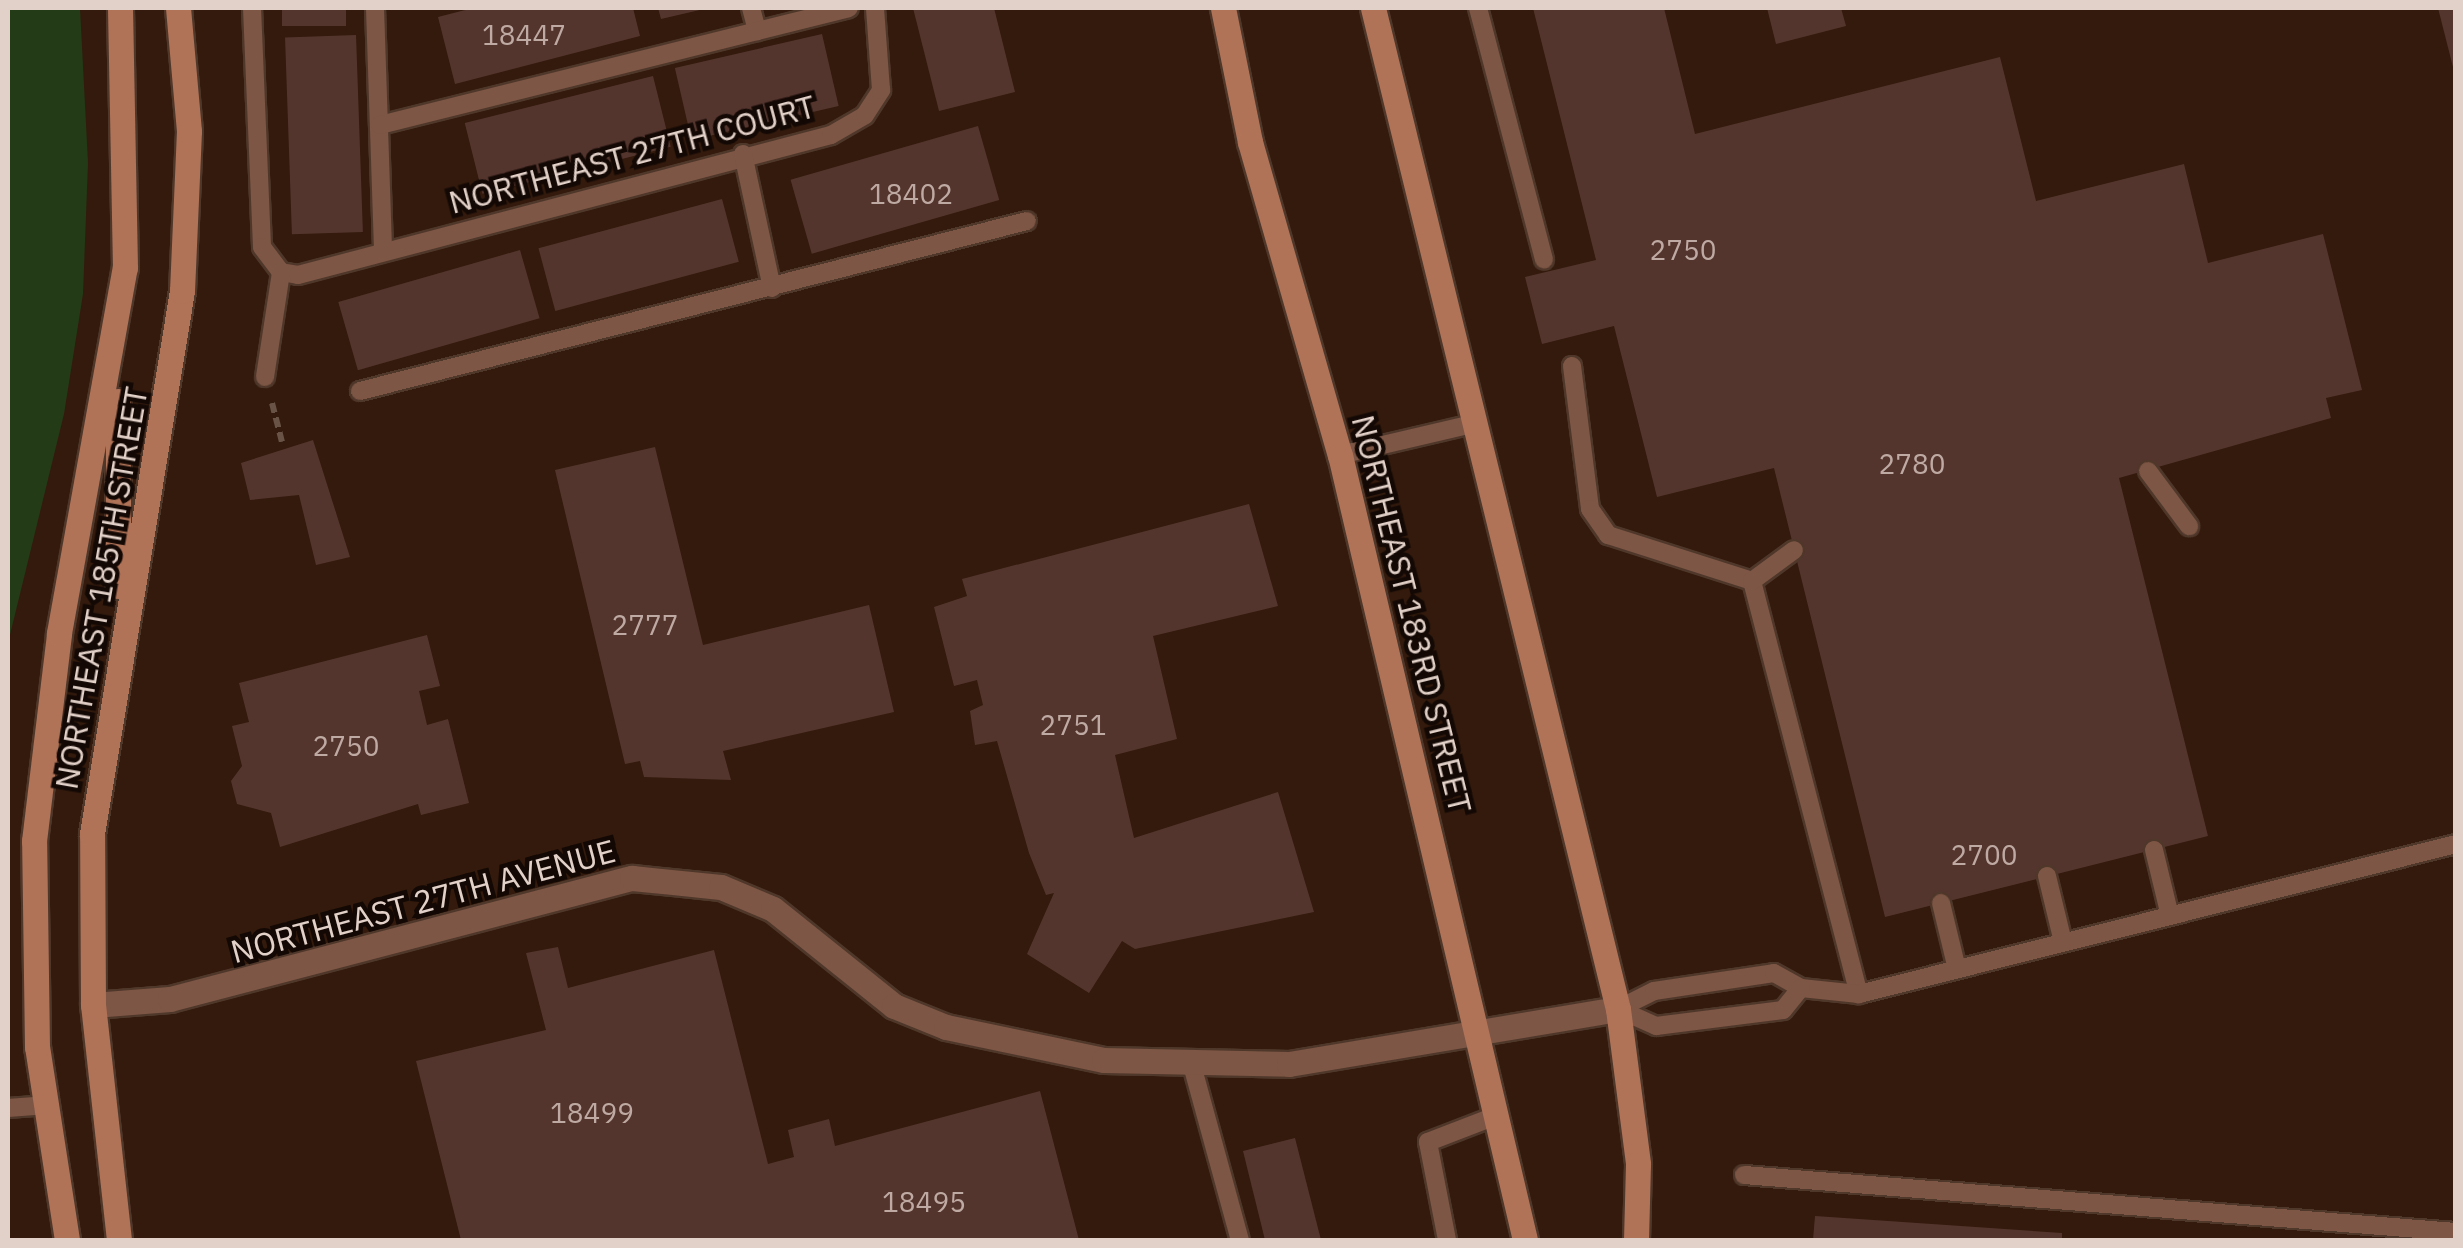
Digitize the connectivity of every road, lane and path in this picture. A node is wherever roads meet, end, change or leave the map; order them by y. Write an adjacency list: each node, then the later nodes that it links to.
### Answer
1 (120, 8): 19 (street, NORTHEAST 185TH STREET)
2 (178, 8): 30 (street, NORTHEAST 185TH STREET)
3 (252, 8): 17 (lane)
4 (375, 8): 12 (lane)
5 (751, 8): 11 (lane)
6 (849, 8): 11 (lane)
7 (875, 8): 13 (lane, NORTHEAST 27TH COURT)
8 (1223, 8): 25 (street, NORTHEAST 183RD STREET)
9 (1373, 8): 23 (street)
10 (1478, 8): 16 (lane)
11 (757, 30): 12 (lane)
12 (380, 125): 15 (lane)
13 (743, 154): 15 (lane, NORTHEAST 27TH COURT); 18 (lane)
14 (1026, 221): 18 (lane)
15 (383, 252): 17 (lane, NORTHEAST 27TH COURT)
16 (1544, 260)
17 (281, 272): 21 (lane)
18 (772, 288): 22 (lane)
19 (118, 326): 30 (street); 44 (street, NORTHEAST 185TH STREET)
20 (1572, 366): 29 (lane)
21 (265, 377): 24 (path)
22 (360, 391)
23 (1476, 423): 25 (lane); 41 (street)
24 (282, 442)
25 (1340, 455): 42 (street, NORTHEAST 183RD STREET)
26 (2148, 471): 27 (lane)
27 (2188, 526)
28 (1794, 550): 29 (lane)
29 (1752, 580): 39 (lane)
30 (118, 642): 40 (street, NORTHEAST 185TH STREET)
31 (2456, 844): 35 (lane)
32 (2154, 850): 35 (lane)
33 (2048, 876): 36 (lane)
34 (1941, 902): 37 (lane)
35 (2170, 916): 36 (lane)
36 (2064, 942): 37 (lane)
37 (1957, 969): 39 (lane)
38 (1801, 988): 39 (lane); 41 (lane); 41 (lane)
39 (1859, 994)
40 (93, 1005): 43 (street, NORTHEAST 27TH AVENUE); 50 (street, NORTHEAST 185TH STREET)
41 (1618, 1010): 42 (street, NORTHEAST 27TH AVENUE); 54 (street)
42 (1480, 1034): 43 (street, NORTHEAST 27TH AVENUE); 46 (street, NORTHEAST 183RD STREET)
43 (1192, 1064): 51 (lane)
44 (48, 1105): 45 (lane); 49 (street, NORTHEAST 185TH STREET)
45 (8, 1108)
46 (1498, 1115): 52 (lane); 53 (street, NORTHEAST 183RD STREET)
47 (1744, 1175): 48 (lane)
48 (2456, 1232)
49 (67, 1240)
50 (119, 1240)
51 (1240, 1240)
52 (1443, 1240)
53 (1525, 1240)
54 (1636, 1240)

